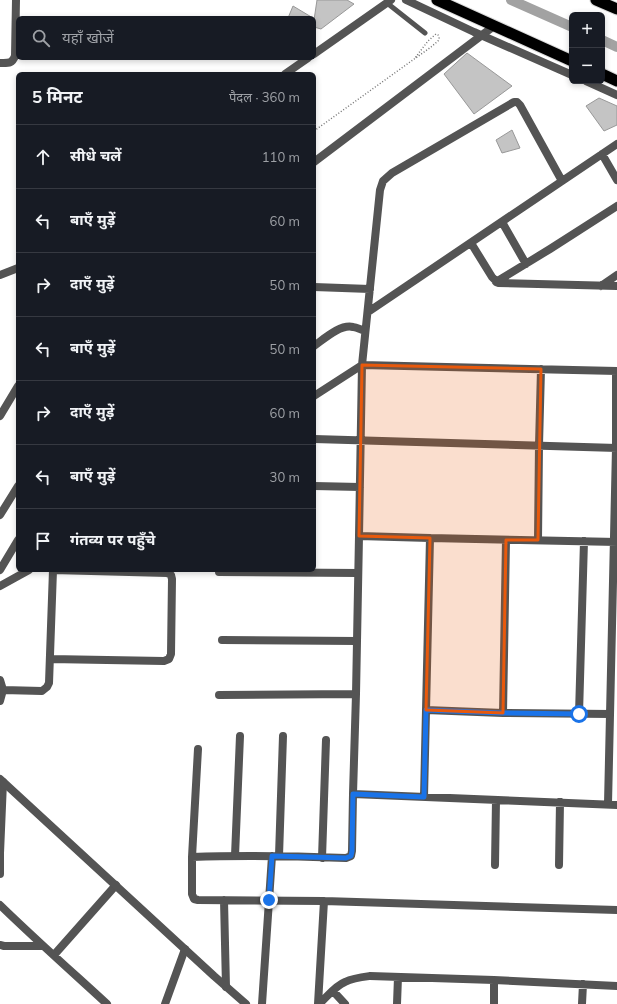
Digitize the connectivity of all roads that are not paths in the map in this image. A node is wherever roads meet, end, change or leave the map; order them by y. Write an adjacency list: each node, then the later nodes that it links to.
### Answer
1 (16, 0): 13 (street)
2 (406, 0): 9 (street)
3 (437, 0): 7 (highway)
4 (596, 0): 6 (highway)
5 (389, 2): 8 (lane); 10 (street)
6 (617, 9)
7 (492, 25): 9 (street); 12 (highway)
8 (425, 33)
9 (477, 34): 15 (street); 22 (street)
10 (316, 53)
11 (305, 60): 14 (street)
12 (569, 60)
13 (0, 63)
14 (288, 72)
15 (569, 74)
16 (605, 75): 17 (highway)
17 (617, 81)
18 (593, 84): 19 (street)
19 (617, 95)
20 (617, 144): 21 (street)
21 (602, 154): 23 (street); 24 (street)
22 (316, 160)
23 (617, 180)
24 (562, 181): 26 (street); 36 (street)
25 (617, 206): 28 (street)
26 (502, 222): 27 (street); 28 (street)
27 (471, 243): 32 (street); 37 (street)
28 (526, 264): 32 (street)
29 (16, 269): 30 (street)
30 (0, 275)
31 (617, 275): 33 (street)
32 (496, 282): 33 (street)
33 (600, 286): 34 (street)
34 (617, 286)
35 (316, 287): 36 (street)
36 (370, 289): 37 (street)
37 (368, 312): 38 (street)
38 (365, 331): 39 (street); 40 (street)
39 (316, 345)
40 (362, 365): 41 (street); 44 (street); 47 (street)
41 (541, 369): 42 (street); 48 (street)
42 (617, 371): 49 (street)
43 (16, 389): 45 (street)
44 (316, 395)
45 (0, 416)
46 (316, 439): 47 (street)
47 (361, 440): 48 (street); 51 (street)
48 (539, 445): 49 (street); 57 (street)
49 (617, 448): 59 (street)
50 (316, 486): 51 (street)
51 (360, 488): 54 (street)
52 (16, 489): 53 (street)
53 (0, 515)
54 (359, 536): 55 (street); 67 (street)
55 (430, 538): 56 (street); 77 (street)
56 (506, 540): 57 (street); 78 (street)
57 (538, 540): 58 (street)
58 (584, 541): 59 (street); 79 (street)
59 (615, 542): 80 (street)
60 (16, 543): 61 (street)
61 (0, 570)
62 (25, 572): 68 (street)
63 (53, 572): 71 (street)
64 (110, 572): 66 (street)
65 (220, 572): 67 (street)
66 (171, 573): 71 (street)
67 (358, 573): 70 (street)
68 (0, 586)
69 (222, 640): 70 (street)
70 (357, 642): 74 (street)
71 (50, 660): 73 (street)
72 (0, 680): 73 (street)
73 (2, 690): 76 (street)
74 (356, 694): 75 (street); 86 (street)
75 (219, 695)
76 (0, 701)
77 (426, 710): 78 (street); 87 (street)
78 (503, 713): 79 (street)
79 (579, 714): 80 (street)
80 (610, 714): 90 (street)
81 (240, 736): 93 (street)
82 (283, 736): 94 (street)
83 (326, 740): 96 (street)
84 (198, 749): 95 (street)
85 (2, 780): 92 (street); 100 (street)
86 (353, 794): 87 (street); 96 (street)
87 (424, 797): 88 (street)
88 (496, 800): 89 (street); 97 (street)
89 (560, 802): 90 (street); 98 (street)
90 (608, 804): 91 (street)
91 (617, 805)
92 (0, 852): 99 (street)
93 (235, 856): 94 (street); 95 (street)
94 (275, 856): 96 (street); 102 (street)
95 (192, 857): 101 (street)
96 (322, 858)
97 (495, 865)
98 (559, 865)
99 (0, 874)
100 (116, 885): 108 (street); 109 (street)
101 (224, 900): 102 (street); 114 (street)
102 (269, 900): 103 (street); 119 (street)
103 (324, 901): 105 (street); 120 (street)
104 (0, 905): 107 (street)
105 (617, 910)
106 (0, 945): 107 (street)
107 (43, 946): 109 (street)
108 (185, 949): 114 (street); 117 (street)
109 (54, 955): 116 (street)
110 (398, 977): 111 (street); 115 (street); 122 (street)
111 (494, 980): 112 (street); 123 (street)
112 (583, 984): 113 (street); 124 (street)
113 (617, 986)
114 (226, 987): 118 (street)
115 (333, 991): 120 (street); 121 (street)
116 (107, 1004)
117 (165, 1004)
118 (246, 1004)
119 (262, 1004)
120 (318, 1004)
121 (345, 1004)
122 (397, 1004)
123 (494, 1004)
124 (582, 1004)

